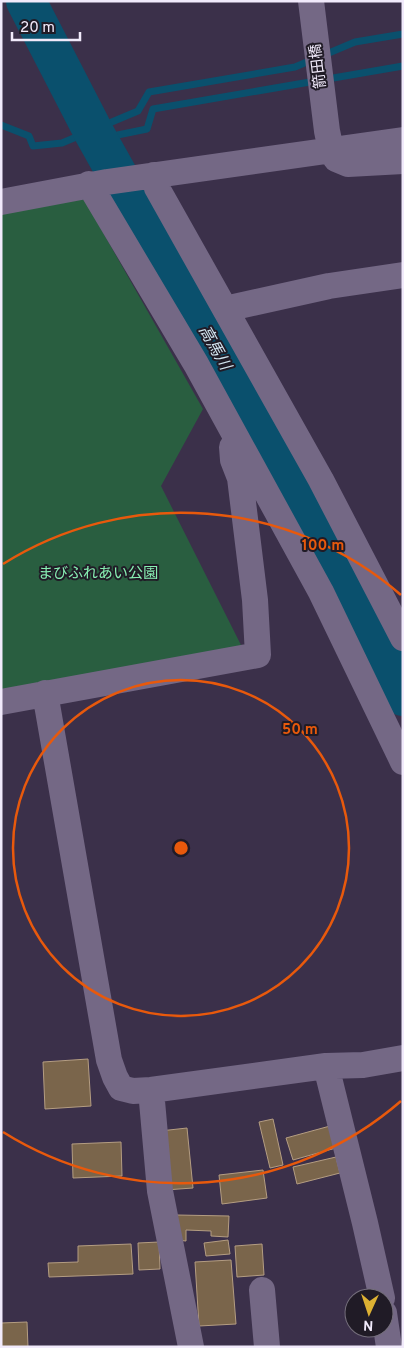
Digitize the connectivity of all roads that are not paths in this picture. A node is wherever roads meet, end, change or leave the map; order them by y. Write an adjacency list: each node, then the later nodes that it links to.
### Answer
1 (311, 1): 3 (street, 箭田橋)
2 (403, 140): 3 (street)
3 (329, 141): 4 (street); 5 (street)
4 (403, 161)
5 (150, 176): 6 (street); 9 (street)
6 (98, 183): 7 (street); 10 (street)
7 (1, 202)
8 (403, 275): 9 (street)
9 (225, 309): 11 (street)
10 (232, 429): 12 (street); 14 (street)
11 (403, 638)
12 (45, 693): 13 (street); 17 (street)
13 (1, 702)
14 (403, 762)
15 (403, 1058): 16 (street)
16 (326, 1066): 17 (street); 18 (street)
17 (152, 1090): 20 (street)
18 (380, 1288)
19 (262, 1290): 21 (street)
20 (191, 1347)
21 (267, 1347)

